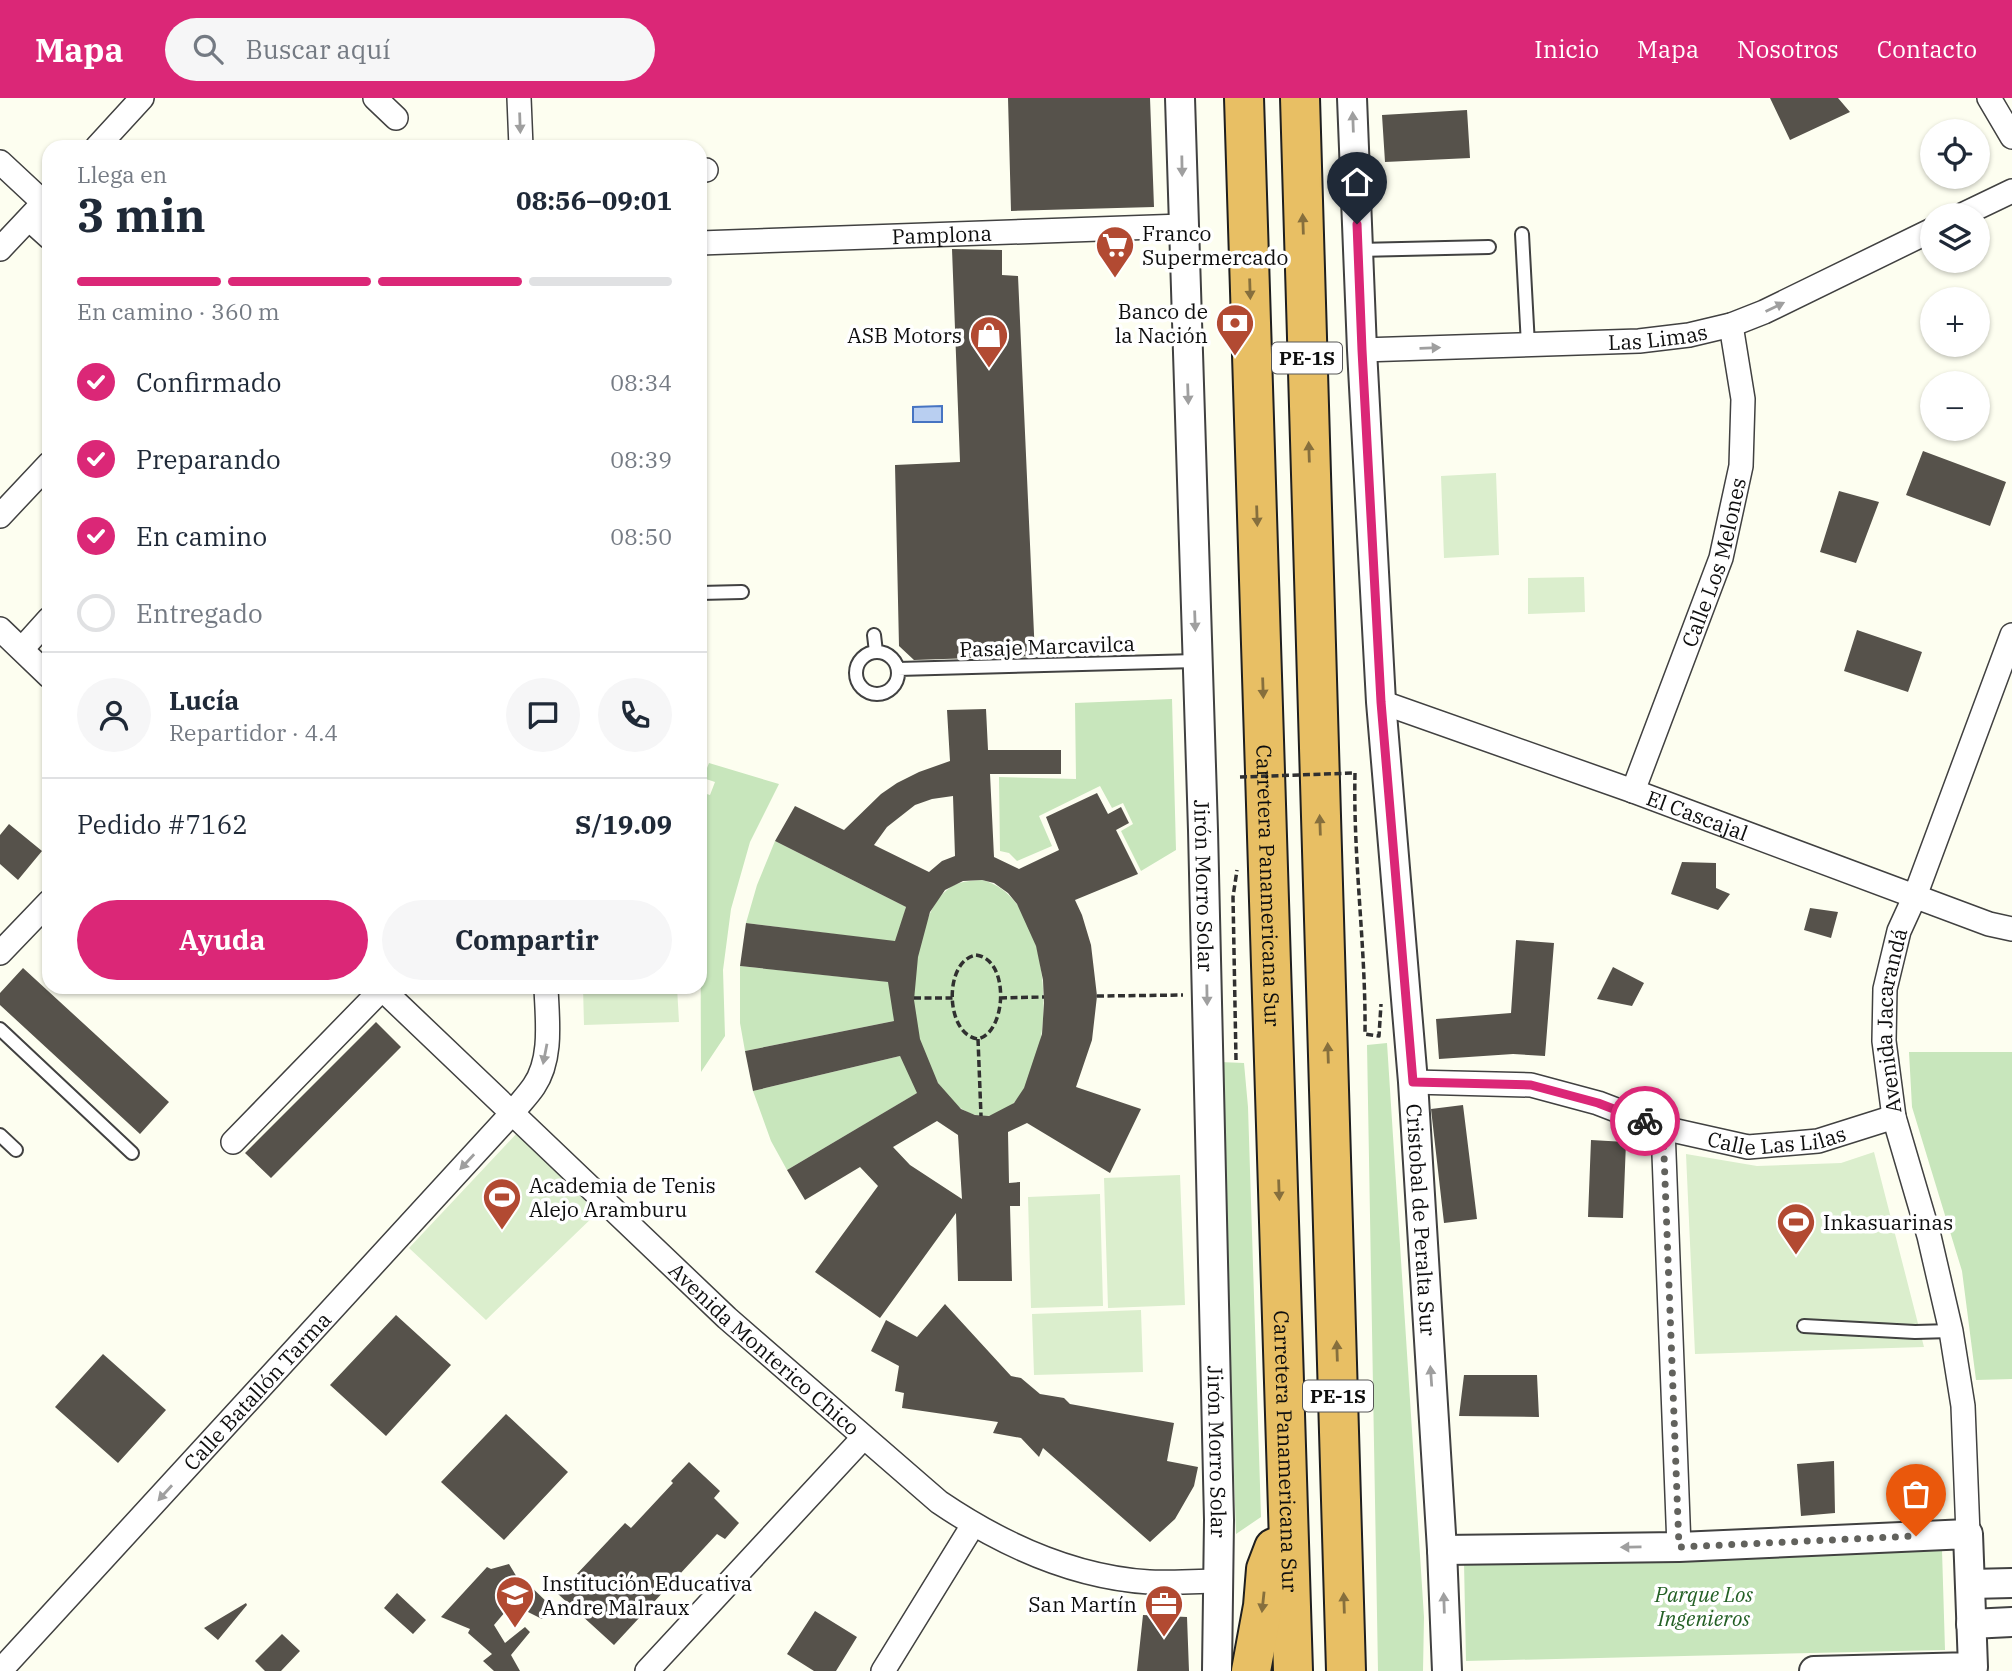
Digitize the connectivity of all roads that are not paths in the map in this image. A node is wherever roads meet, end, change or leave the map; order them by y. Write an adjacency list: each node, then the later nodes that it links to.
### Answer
1 (142, 98): 11 (street)
2 (375, 98): 9 (street)
3 (519, 98): 12 (street, one-way to 12)
4 (1180, 98): 17 (street, Jirón Morro Solar, one-way to 17)
5 (1244, 98): 61 (highway, Carretera Panamericana Sur / PE-1S, one-way to 61)
6 (1300, 98): 78 (highway, PE-1S, one-way to 6)
7 (1352, 98): 23 (street, Cristobal de Peralta Sur, one-way to 7)
8 (1989, 98): 10 (street)
9 (396, 118)
10 (2012, 136)
11 (111, 140)
12 (521, 140)
13 (0, 162): 16 (street)
14 (2012, 191): 15 (street)
15 (1987, 203)
16 (40, 207): 22 (street)
17 (1183, 226): 20 (street, Pamplona); 37 (street, Jirón Morro Solar, one-way to 37)
18 (1522, 233): 25 (lane)
19 (1920, 236): 24 (street, Las Limas, one-way to 19)
20 (707, 243)
21 (1489, 247): 23 (lane)
22 (0, 249)
23 (1358, 250): 26 (street, Cristobal de Peralta Sur)
24 (1731, 325): 25 (street, Las Limas); 41 (street, Calle Los Melones)
25 (1528, 345): 26 (street, Las Limas, one-way to 25)
26 (1362, 350): 40 (street, Cristobal de Peralta Sur)
27 (42, 471): 28 (street)
28 (0, 516)
29 (742, 592): 30 (lane)
30 (707, 593)
31 (42, 628): 35 (street)
32 (0, 629): 35 (street)
33 (874, 635): 36 (lane)
34 (2012, 635): 42 (street, Avenida Jacarandá)
35 (22, 649): 38 (street)
36 (876, 652): 39 (lane); 39 (lane)
37 (1196, 661): 39 (lane, Pasaje Marcavilca); 66 (street, Jirón Morro Solar, one-way to 66)
38 (42, 666)
39 (898, 669)
40 (1381, 702): 41 (street, El Cascajal); 50 (street, Cristobal de Peralta Sur)
41 (1633, 791): 42 (street, El Cascajal)
42 (1915, 896): 44 (street, El Cascajal); 52 (street, Avenida Jacarandá)
43 (42, 909): 45 (street)
44 (2012, 929)
45 (0, 953)
46 (375, 994): 55 (street)
47 (387, 994): 51 (street, Avenida Monterico Chico)
48 (546, 994): 51 (street, Calle Batallón Tarma, one-way to 51)
49 (0, 1029): 57 (lane)
50 (1413, 1082): 53 (street, Calle Las Lilas); 65 (street, Cristobal de Peralta Sur, one-way to 50)
51 (513, 1112): 60 (street, Avenida Monterico Chico); 72 (street, Calle Batallón Tarma, one-way to 72)
52 (1894, 1117): 53 (street, Calle Las Lilas); 59 (street, Avenida Jacarandá)
53 (1663, 1128): 64 (street)
54 (0, 1135): 56 (lane)
55 (233, 1142)
56 (16, 1150)
57 (132, 1153)
58 (1804, 1326): 59 (lane)
59 (1951, 1331): 63 (street, Avenida Jacarandá)
60 (863, 1438): 62 (street, Avenida Monterico Chico); 73 (street)
61 (1288, 1514): 76 (highway, one-way to 76); 77 (highway, Carretera Panamericana Sur / PE-1S)
62 (973, 1525): 66 (street, Avenida Monterico Chico); 74 (street)
63 (1968, 1534): 64 (street); 68 (street, Avenida Jacarandá)
64 (1679, 1547): 65 (street, one-way to 65)
65 (1442, 1550): 79 (street, Cristobal de Peralta Sur, one-way to 65)
66 (1219, 1581): 75 (street, Jirón Morro Solar)
67 (2012, 1583): 68 (street)
68 (1970, 1584): 70 (street, Avenida Jacarandá)
69 (2012, 1622): 70 (street)
70 (1971, 1624): 71 (street, Avenida Jacarandá)
71 (1973, 1669): 80 (street)
72 (0, 1671)
73 (647, 1671)
74 (883, 1671)
75 (1217, 1671)
76 (1251, 1671)
77 (1293, 1671)
78 (1346, 1671)
79 (1447, 1671)
80 (1814, 1671)

